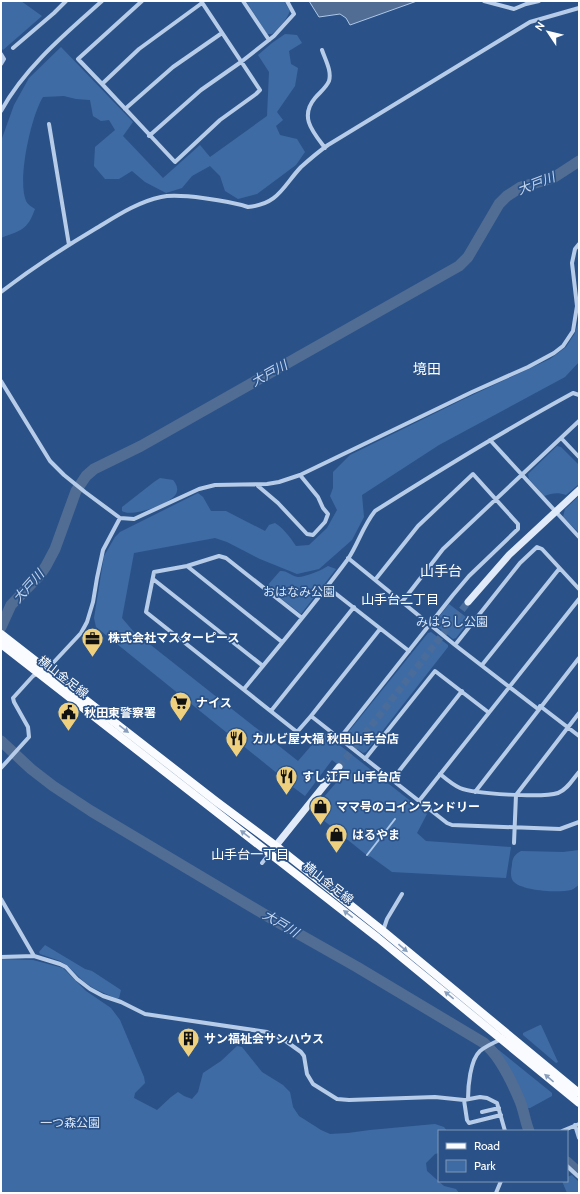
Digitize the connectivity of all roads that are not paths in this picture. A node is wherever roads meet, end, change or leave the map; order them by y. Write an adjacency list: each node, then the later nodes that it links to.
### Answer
1 (66, 1): 12 (street)
2 (102, 1): 19 (street)
3 (142, 1): 17 (street)
4 (243, 1): 11 (street)
5 (287, 1): 11 (street)
6 (484, 1): 7 (street)
7 (539, 1)
8 (202, 2): 10 (street); 17 (street)
9 (579, 8): 22 (street)
10 (222, 32): 15 (street); 18 (street)
11 (269, 40): 15 (street)
12 (13, 48)
13 (322, 50): 22 (street)
14 (1, 54): 16 (street)
15 (241, 62): 21 (street); 21 (street)
16 (1, 64)
17 (102, 84): 18 (street)
18 (125, 109): 21 (street)
19 (1, 111)
20 (49, 124): 23 (street)
21 (149, 136)
22 (325, 148): 23 (street)
23 (69, 244): 25 (street)
24 (579, 244): 32 (street)
25 (1, 292)
26 (1, 380): 38 (street)
27 (579, 395): 30 (street)
28 (579, 421): 29 (street)
29 (562, 439): 31 (street); 33 (street)
30 (490, 440): 33 (street); 40 (street)
31 (579, 457)
32 (300, 475): 34 (street); 34 (street)
33 (522, 475): 36 (street); 37 (street)
34 (258, 486): 38 (street)
35 (579, 490): 37 (street)
36 (496, 499): 44 (street); 48 (street); 52 (street)
37 (555, 512): 39 (street); 49 (street)
38 (120, 518): 61 (street)
39 (579, 537)
40 (348, 558): 44 (street); 45 (street)
41 (187, 566): 43 (street); 51 (street); 55 (street)
42 (559, 569): 46 (street); 56 (street); 60 (street)
43 (153, 579): 59 (street); 63 (street)
44 (375, 580): 48 (street)
45 (326, 586): 50 (street); 51 (street)
46 (579, 589)
47 (579, 599): 62 (street)
48 (402, 602): 52 (street)
49 (468, 602)
50 (354, 607): 53 (street); 66 (street)
51 (302, 618): 55 (street)
52 (430, 624): 56 (street); 57 (street)
53 (380, 629): 57 (street); 69 (street)
54 (2, 638): 61 (main road, 横山金足線)
55 (282, 642): 59 (street)
56 (455, 645): 60 (street)
57 (409, 651): 72 (street)
58 (579, 658): 65 (street)
59 (263, 666): 63 (street)
60 (482, 666): 62 (street)
61 (42, 670): 75 (street); 85 (main road, 横山金足線, one-way to 85); 86 (main road, 横山金足線, one-way to 61)
62 (509, 687): 65 (street); 67 (street)
63 (244, 689): 66 (street)
64 (462, 691): 67 (street); 73 (street); 78 (street)
65 (539, 707): 70 (street); 79 (street)
66 (271, 711): 69 (street)
67 (488, 712): 77 (street)
68 (579, 713): 70 (street)
69 (311, 716): 72 (street)
70 (568, 727): 71 (street); 80 (street)
71 (579, 736)
72 (340, 738): 73 (street)
73 (365, 759): 78 (street)
74 (339, 767): 85 (street)
75 (1, 768)
76 (579, 772): 80 (street)
77 (440, 774): 79 (street); 81 (street)
78 (392, 780): 81 (street)
79 (475, 792): 80 (street)
80 (516, 795): 83 (street)
81 (419, 801): 83 (street)
82 (579, 822): 83 (street)
83 (514, 828): 84 (street)
84 (514, 843)
85 (276, 846): 86 (street); 90 (main road, 横山金足線)
86 (270, 853): 87 (street); 93 (main road, 横山金足線, one-way to 86)
87 (262, 863)
88 (402, 894): 90 (street)
89 (1, 899): 92 (street)
90 (383, 931): 93 (main road, 横山金足線, one-way to 93)
91 (1, 956): 92 (street)
92 (34, 956): 95 (street)
93 (506, 1037): 94 (main road, 横山金足線); 95 (street); 96 (main road, 横山金足線, one-way to 93)
94 (579, 1093)
95 (466, 1100): 97 (street); 99 (street)
96 (579, 1103)
97 (499, 1108): 98 (street); 99 (street)
98 (482, 1112)
99 (501, 1115): 101 (street)
100 (577, 1125): 102 (street); 103 (street)
101 (505, 1130)
102 (564, 1130)
103 (579, 1138)
104 (568, 1167): 105 (street)
105 (579, 1177)
106 (501, 1182): 107 (street)
107 (496, 1193)

